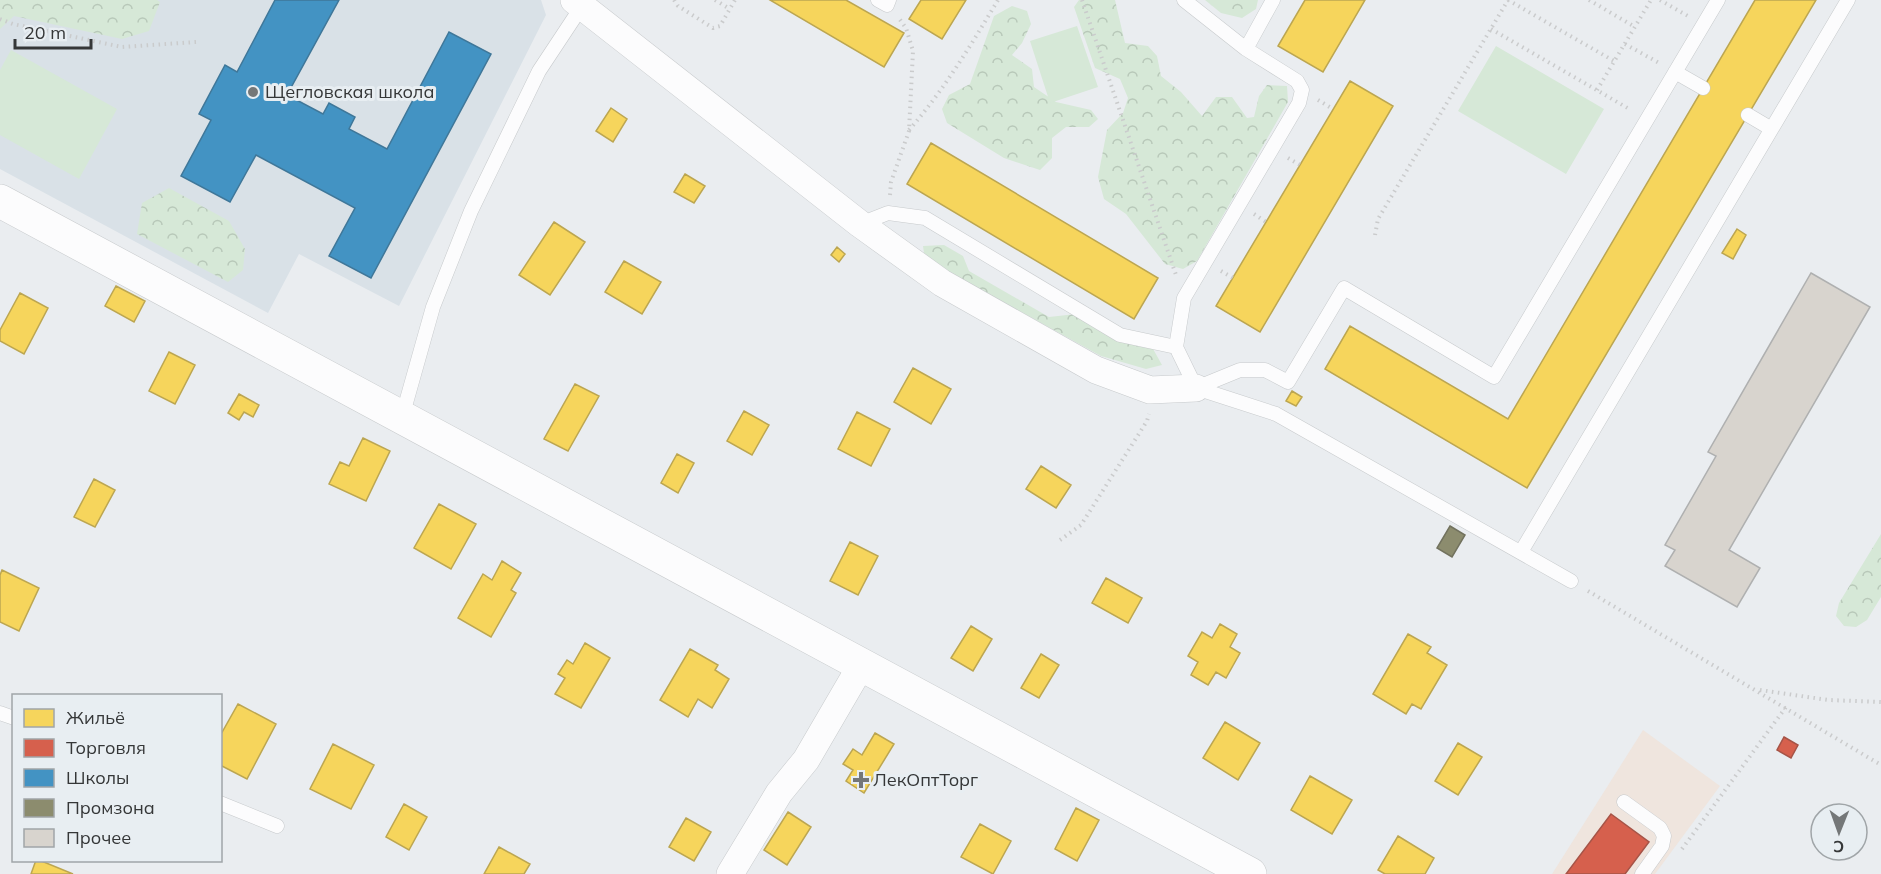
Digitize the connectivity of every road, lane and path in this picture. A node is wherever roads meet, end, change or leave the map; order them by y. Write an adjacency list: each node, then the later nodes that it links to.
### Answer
1 (674, 0): 17 (path)
2 (715, 0): 17 (path)
3 (735, 0): 17 (path)
4 (878, 0): 16 (lane)
5 (998, 0): 32 (path)
6 (1082, 0): 37 (path)
7 (1184, 0): 24 (lane)
8 (1273, 0): 24 (lane)
9 (1508, 0): 21 (path); 25 (path)
10 (1589, 0): 20 (path)
11 (1650, 0): 20 (path)
12 (1660, 0): 19 (path)
13 (1718, 0): 19 (lane)
14 (1848, 0): 31 (lane)
15 (578, 3): 35 (street); 41 (lane)
16 (890, 5): 32 (path)
17 (730, 9)
18 (0, 19): 22 (path)
19 (1703, 25): 26 (lane)
20 (1635, 27): 23 (path)
21 (1491, 29): 28 (path); 36 (path)
22 (195, 42)
23 (1625, 44): 25 (path); 26 (path)
24 (1246, 49): 37 (lane)
25 (1614, 61): 28 (path)
26 (1675, 72): 27 (lane); 30 (lane)
27 (1703, 88)
28 (1598, 90): 30 (path)
29 (1748, 115): 31 (lane)
30 (1647, 120): 39 (lane)
31 (1770, 128): 43 (lane)
32 (909, 131): 34 (path)
33 (0, 201): 41 (main road)
34 (888, 213): 35 (lane); 38 (lane)
35 (860, 224): 40 (street)
36 (1375, 235)
37 (1184, 298): 38 (lane)
38 (1176, 346): 39 (lane)
39 (1196, 388): 40 (street); 43 (lane)
40 (1150, 390): 42 (path)
41 (402, 418): 45 (main road)
42 (1060, 540)
43 (1521, 552): 44 (lane)
44 (1571, 581): 46 (path)
45 (862, 664): 54 (street); 55 (main road)
46 (1757, 689): 47 (path); 48 (path)
47 (1881, 702)
48 (1786, 707): 49 (path); 53 (path)
49 (1881, 765)
50 (1624, 802): 56 (lane)
51 (222, 803): 52 (lane)
52 (277, 826)
53 (1677, 855)
54 (730, 874)
55 (1250, 874)
56 (1642, 874)

